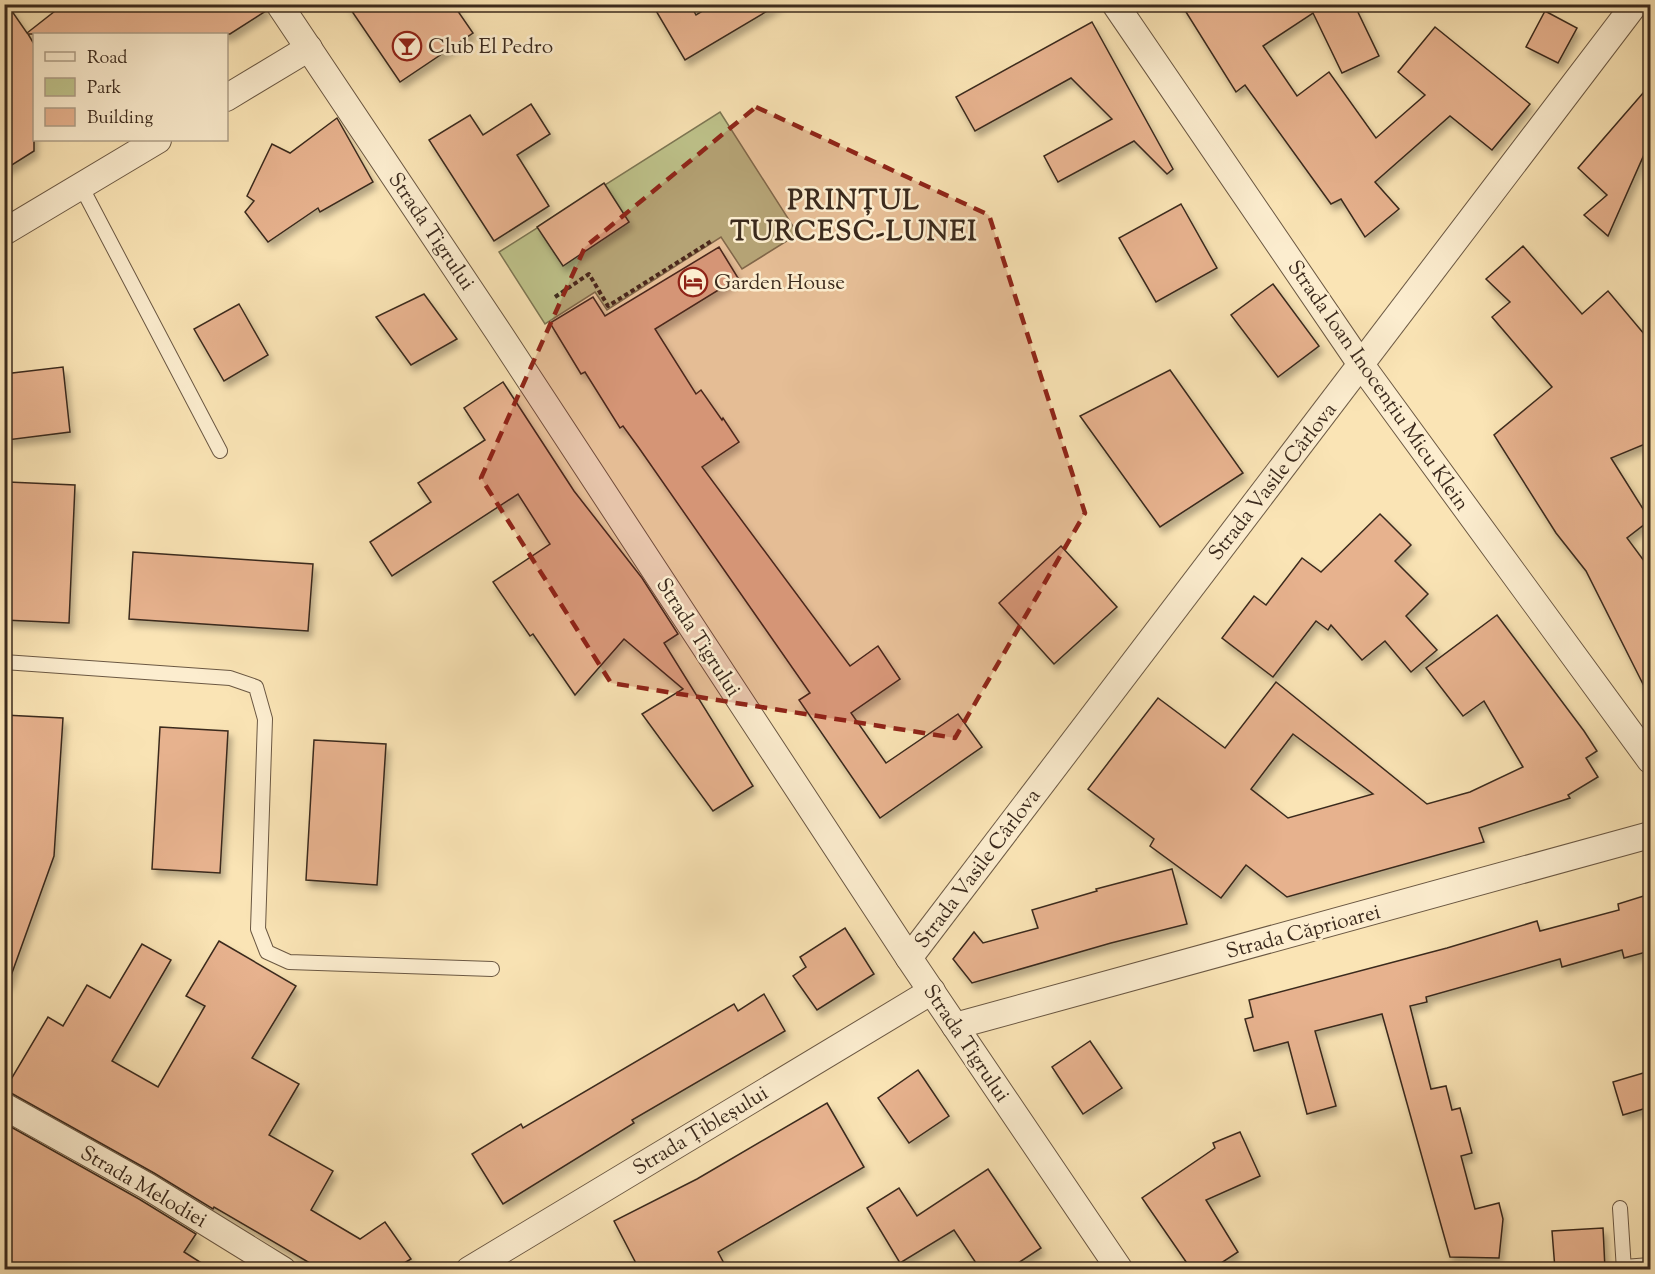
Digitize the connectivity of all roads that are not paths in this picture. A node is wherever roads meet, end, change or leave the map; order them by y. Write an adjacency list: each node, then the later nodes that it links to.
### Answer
1 (279, 4): 4 (street, Strada Tigrului)
2 (1114, 4): 9 (street, Strada Ioan Inocențiu Micu Klein)
3 (1635, 4): 9 (street, Strada Vasile Cârlova)
4 (309, 48): 5 (street); 14 (street, Strada Tigrului)
5 (228, 97)
6 (156, 141): 7 (street)
7 (81, 186): 8 (street); 10 (lane)
8 (4, 232)
9 (1362, 366): 12 (street, Strada Ioan Inocențiu Micu Klein); 14 (street, Strada Vasile Cârlova)
10 (220, 451)
11 (4, 662): 15 (lane)
12 (1650, 760)
13 (1650, 835): 17 (street, Strada Căprioarei)
14 (909, 958): 16 (street, Strada Tigrului)
15 (492, 969)
16 (932, 991): 17 (street, Strada Tigrului); 23 (street, Strada Țibleșului)
17 (956, 1026): 24 (street, Strada Tigrului)
18 (4, 1106): 22 (street, Strada Melodiei)
19 (1620, 1208): 21 (lane)
20 (1650, 1265): 21 (lane)
21 (1624, 1268)
22 (283, 1269)
23 (469, 1269)
24 (1120, 1269)

